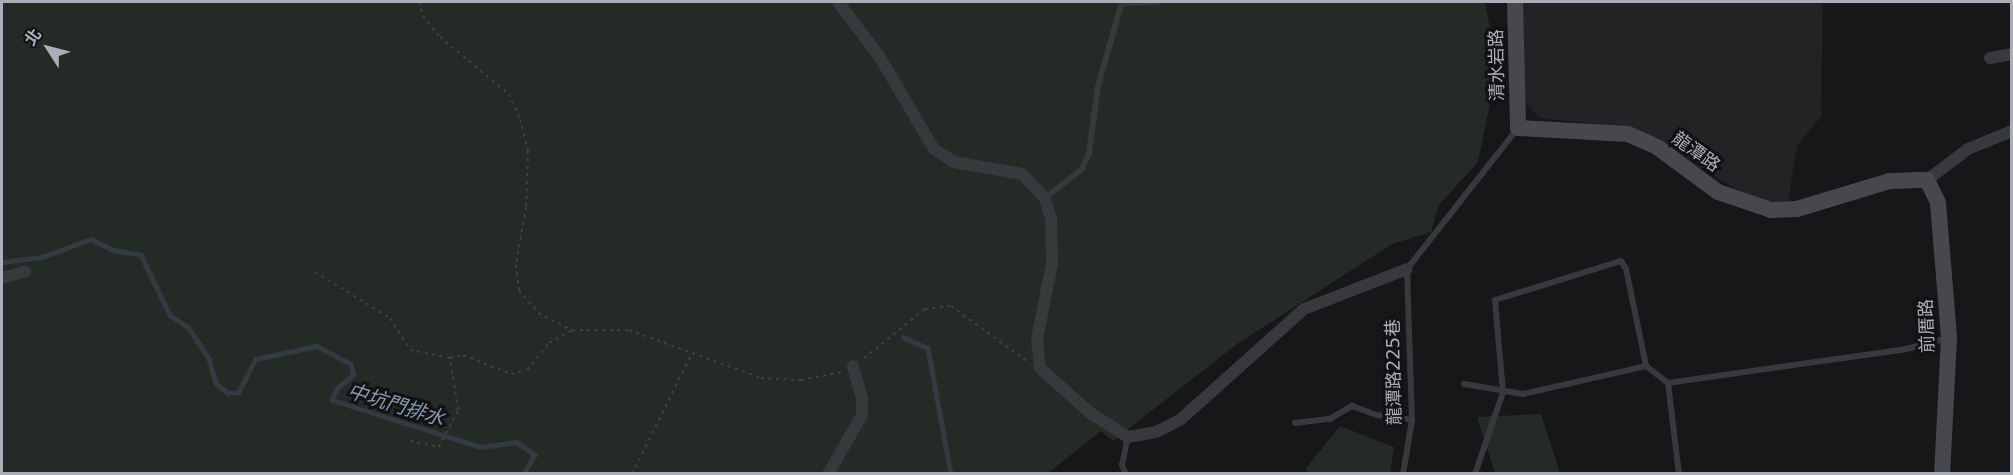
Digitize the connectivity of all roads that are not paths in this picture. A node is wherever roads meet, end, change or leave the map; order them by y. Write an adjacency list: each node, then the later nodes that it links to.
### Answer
1 (838, 2): 10 (street)
2 (1123, 2): 3 (lane); 10 (lane)
3 (1158, 2)
4 (1515, 2): 7 (street, 清水岩路)
5 (2012, 54): 6 (street)
6 (1990, 58)
7 (1518, 128): 9 (street, 龍潭路); 11 (lane)
8 (2012, 131): 9 (street)
9 (1927, 180): 14 (street, 前厝路)
10 (1045, 198): 22 (street)
11 (1407, 269): 20 (lane, 龍潭路225巷); 22 (street)
12 (25, 272): 13 (street)
13 (2, 278)
14 (1949, 338): 17 (lane); 28 (street, 前厝路)
15 (854, 366): 23 (street)
16 (1646, 366): 17 (lane); 19 (lane); 19 (lane)
17 (1668, 383): 27 (lane)
18 (1464, 384): 19 (lane)
19 (1503, 392): 26 (lane)
20 (1412, 420): 21 (lane); 25 (lane, 龍潭路225巷)
21 (1295, 423)
22 (1128, 437): 24 (lane)
23 (828, 474)
24 (1126, 474)
25 (1403, 474)
26 (1475, 474)
27 (1680, 474)
28 (1942, 474)

